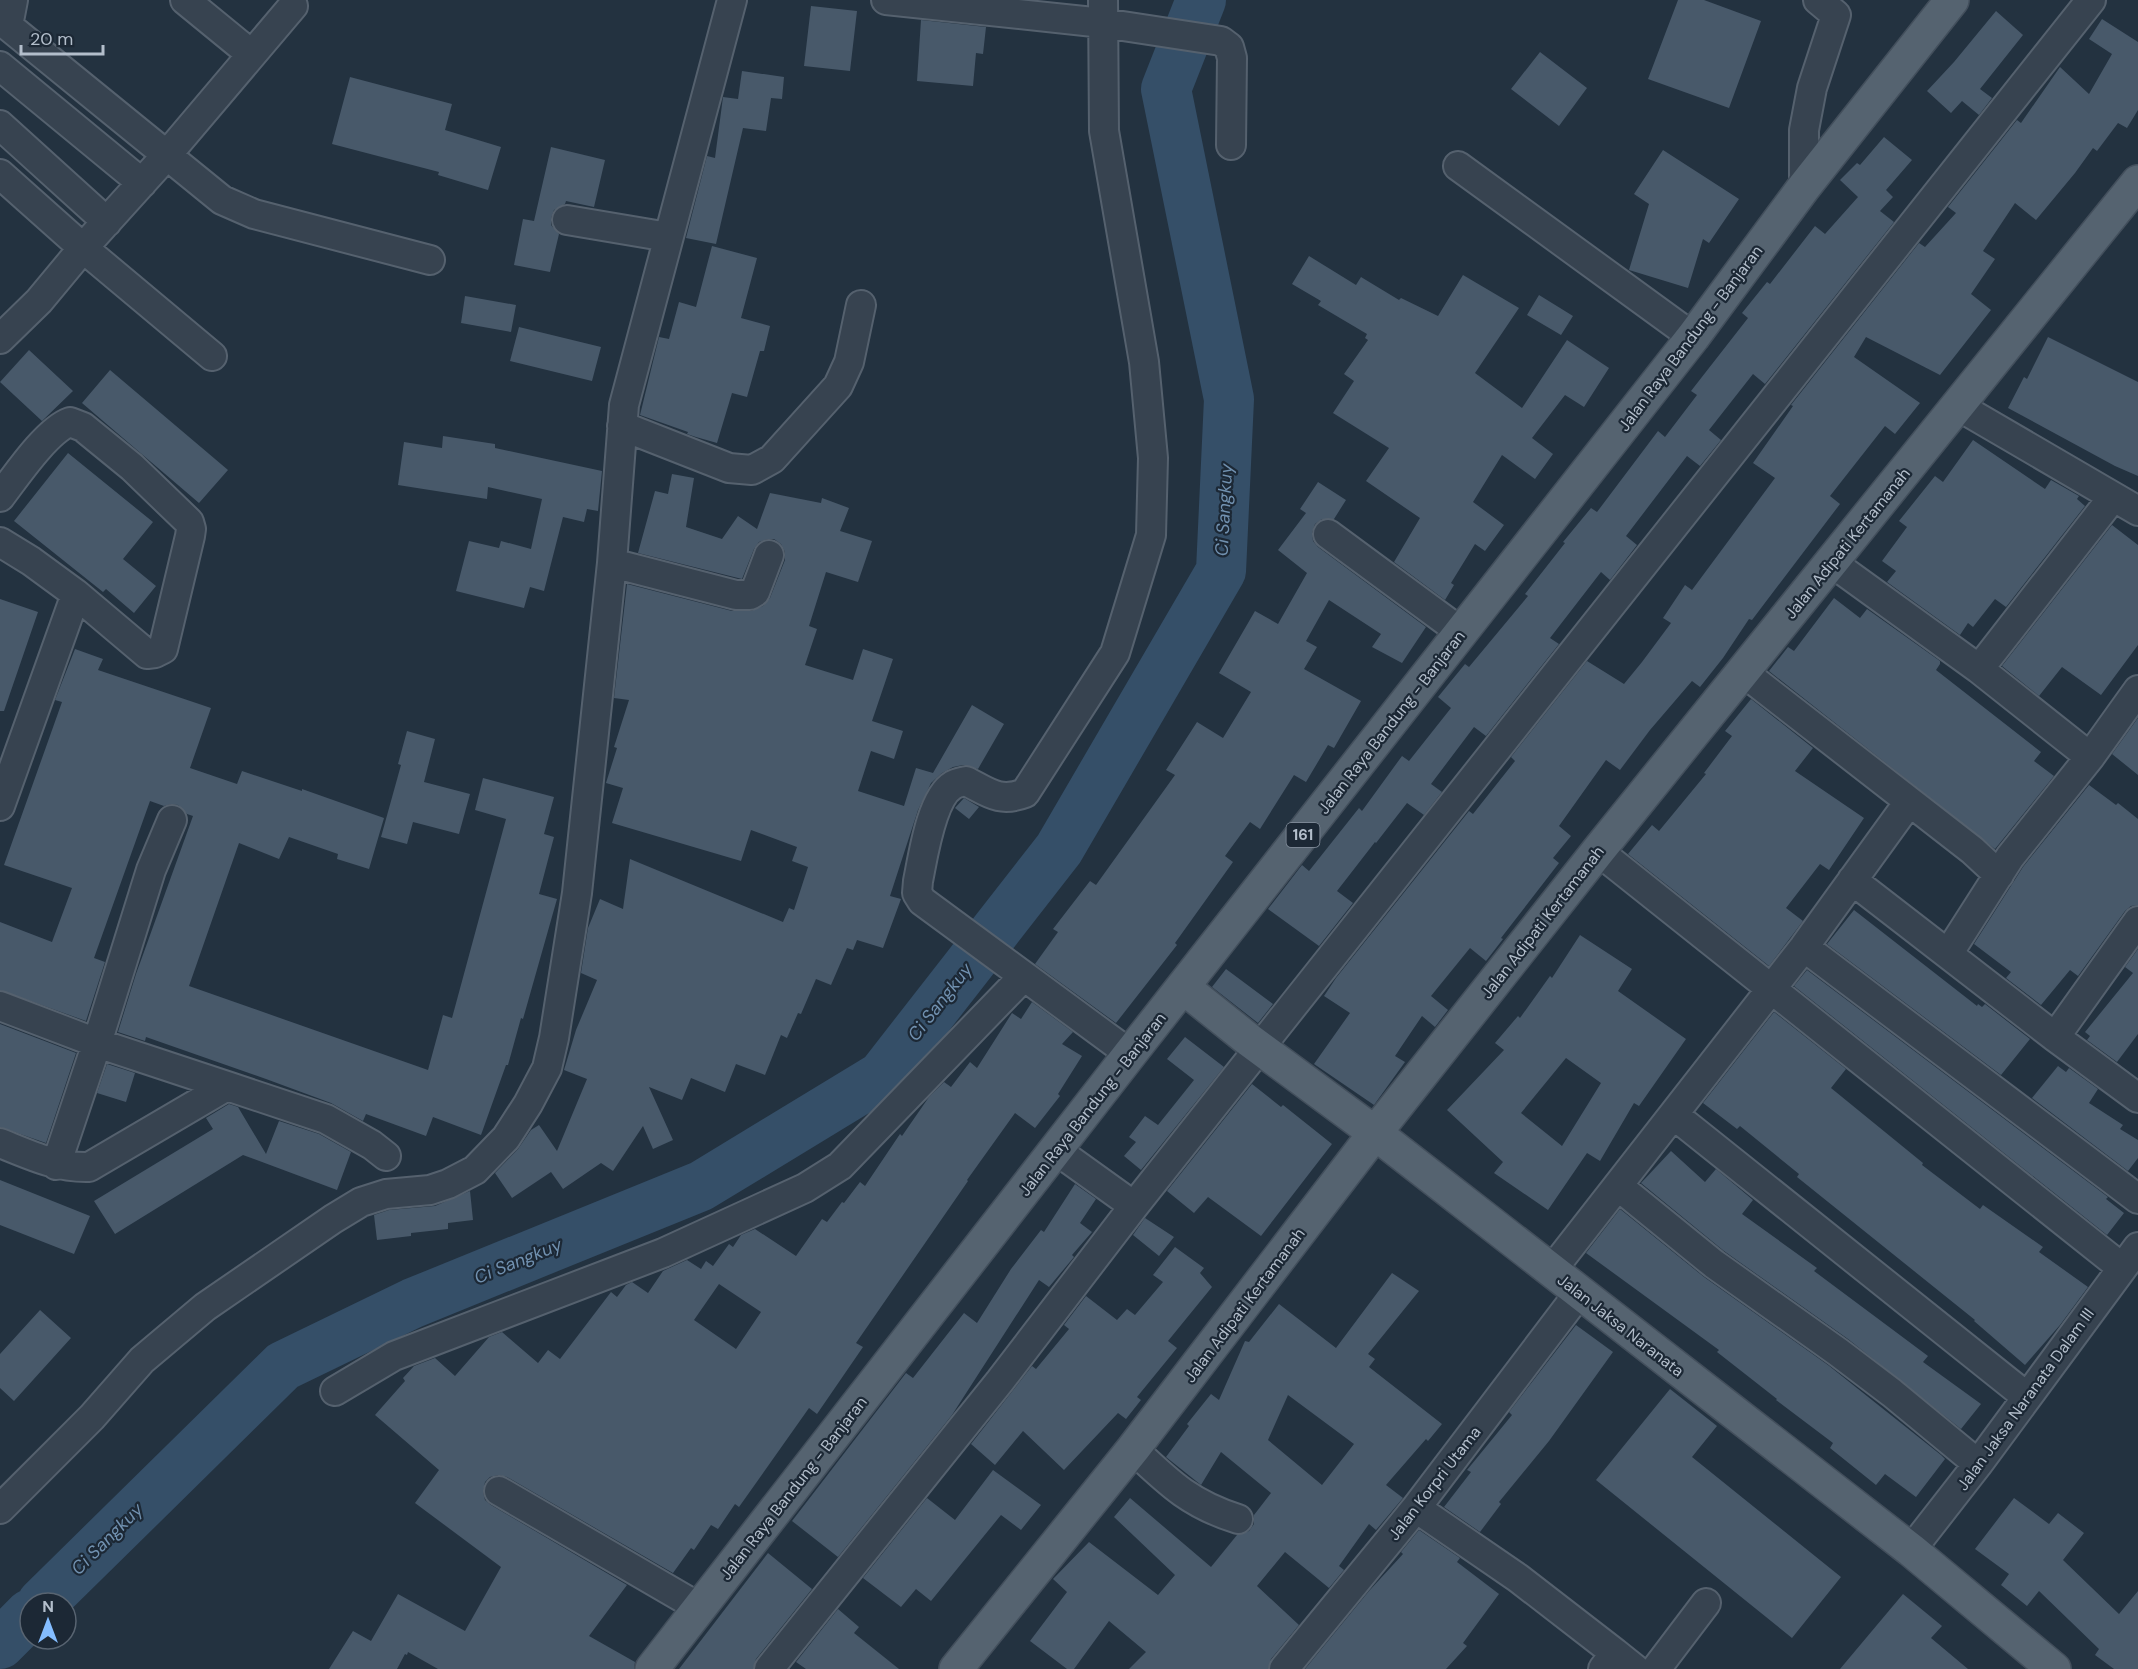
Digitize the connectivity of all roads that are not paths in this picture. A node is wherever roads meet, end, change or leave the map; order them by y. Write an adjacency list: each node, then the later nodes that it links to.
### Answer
1 (13, 0): 14 (street)
2 (185, 0): 10 (street)
3 (732, 0): 22 (street)
4 (886, 0): 9 (street)
5 (1952, 0): 19 (main road, Jalan Raya Bandung - Banjaran / 161)
6 (2091, 0): 60 (street)
7 (1834, 5): 19 (street)
8 (293, 6): 10 (street)
9 (1103, 12): 13 (street); 54 (street)
10 (251, 54): 14 (street)
11 (0, 66): 18 (street)
12 (0, 125): 21 (street)
13 (1231, 146)
14 (166, 156): 18 (street); 24 (street)
15 (1458, 166): 26 (street)
16 (0, 174): 23 (street)
17 (2138, 182): 29 (main road, Jalan Adipati Kertamanah)
18 (142, 183): 21 (street)
19 (1804, 187): 26 (main road, Jalan Raya Bandung - Banjaran / 161)
20 (567, 219): 22 (street)
21 (107, 222): 23 (street)
22 (668, 237): 30 (street)
23 (83, 248): 27 (street); 28 (street)
24 (430, 260)
25 (861, 305): 30 (street)
26 (1693, 337): 40 (main road, Jalan Raya Bandung - Banjaran / 161)
27 (0, 339)
28 (212, 356)
29 (1958, 406): 32 (street); 37 (main road, Jalan Adipati Kertamanah)
30 (622, 426): 38 (street)
31 (0, 497): 39 (street)
32 (2113, 497): 33 (street); 41 (street)
33 (2138, 510)
34 (1328, 534): 40 (street)
35 (0, 542): 39 (street)
36 (769, 555): 38 (street)
37 (1831, 562): 41 (street); 42 (main road, Jalan Adipati Kertamanah)
38 (612, 563): 82 (street)
39 (75, 594): 46 (street)
40 (1461, 632): 55 (main road, Jalan Raya Bandung - Banjaran / 161)
41 (1979, 669): 44 (street)
42 (1743, 672): 45 (street); 48 (main road, Jalan Adipati Kertamanah)
43 (2138, 690): 44 (street)
44 (2090, 757): 49 (street)
45 (1909, 802): 49 (street); 50 (street)
46 (0, 806)
47 (172, 820): 59 (street)
48 (1598, 851): 56 (street); 65 (main road, Jalan Adipati Kertamanah)
49 (1999, 875): 53 (street)
50 (1852, 880): 52 (street); 53 (street)
51 (2138, 921): 58 (street)
52 (1804, 947): 56 (street); 71 (street)
53 (1948, 954): 58 (street)
54 (1022, 975): 61 (street); 76 (street)
55 (1183, 987): 60 (main road, Jalan Jaksa Naranata); 61 (main road, Jalan Raya Bandung - Banjaran / 161)
56 (1771, 989): 64 (street); 73 (street)
57 (0, 1006): 59 (street)
58 (2055, 1037): 63 (street)
59 (97, 1043): 62 (street); 69 (street)
60 (1260, 1048): 65 (main road, Jalan Jaksa Naranata); 72 (street)
61 (1130, 1054): 67 (main road, Jalan Raya Bandung - Banjaran / 161)
62 (227, 1086): 68 (street); 69 (street)
63 (2138, 1098)
64 (1674, 1115): 70 (street); 77 (street)
65 (1376, 1133): 74 (main road, Jalan Jaksa Naranata); 78 (main road, Jalan Adipati Kertamanah)
66 (0, 1143): 69 (street)
67 (1056, 1150): 72 (street); 86 (main road, Jalan Raya Bandung - Banjaran / 161)
68 (386, 1156)
69 (56, 1165)
70 (1617, 1186): 74 (street); 79 (street)
71 (2138, 1198)
72 (1134, 1206): 89 (street)
73 (2130, 1257): 77 (street, Jalan Jaksa Naranata Dalam III)
74 (1551, 1271): 75 (main road, Jalan Jaksa Naranata)
75 (1579, 1293): 81 (street, Jalan Korpri Utama); 84 (main road, Jalan Jaksa Naranata)
76 (335, 1391)
77 (2027, 1397): 79 (street, Jalan Jaksa Naranata Dalam III)
78 (1133, 1449): 83 (street); 90 (main road, Jalan Adipati Kertamanah)
79 (1978, 1464): 84 (street, Jalan Jaksa Naranata Dalam III)
80 (500, 1491): 86 (street)
81 (1416, 1508): 87 (street); 91 (street, Jalan Korpri Utama)
82 (0, 1509)
83 (1238, 1519)
84 (1911, 1550): 93 (main road, Jalan Jaksa Naranata)
85 (1706, 1603): 92 (street)
86 (700, 1608): 88 (main road, Jalan Raya Bandung - Banjaran / 161)
87 (1618, 1664)
88 (652, 1669)
89 (769, 1669)
90 (956, 1669)
91 (1284, 1669)
92 (1656, 1669)
93 (2054, 1669)

